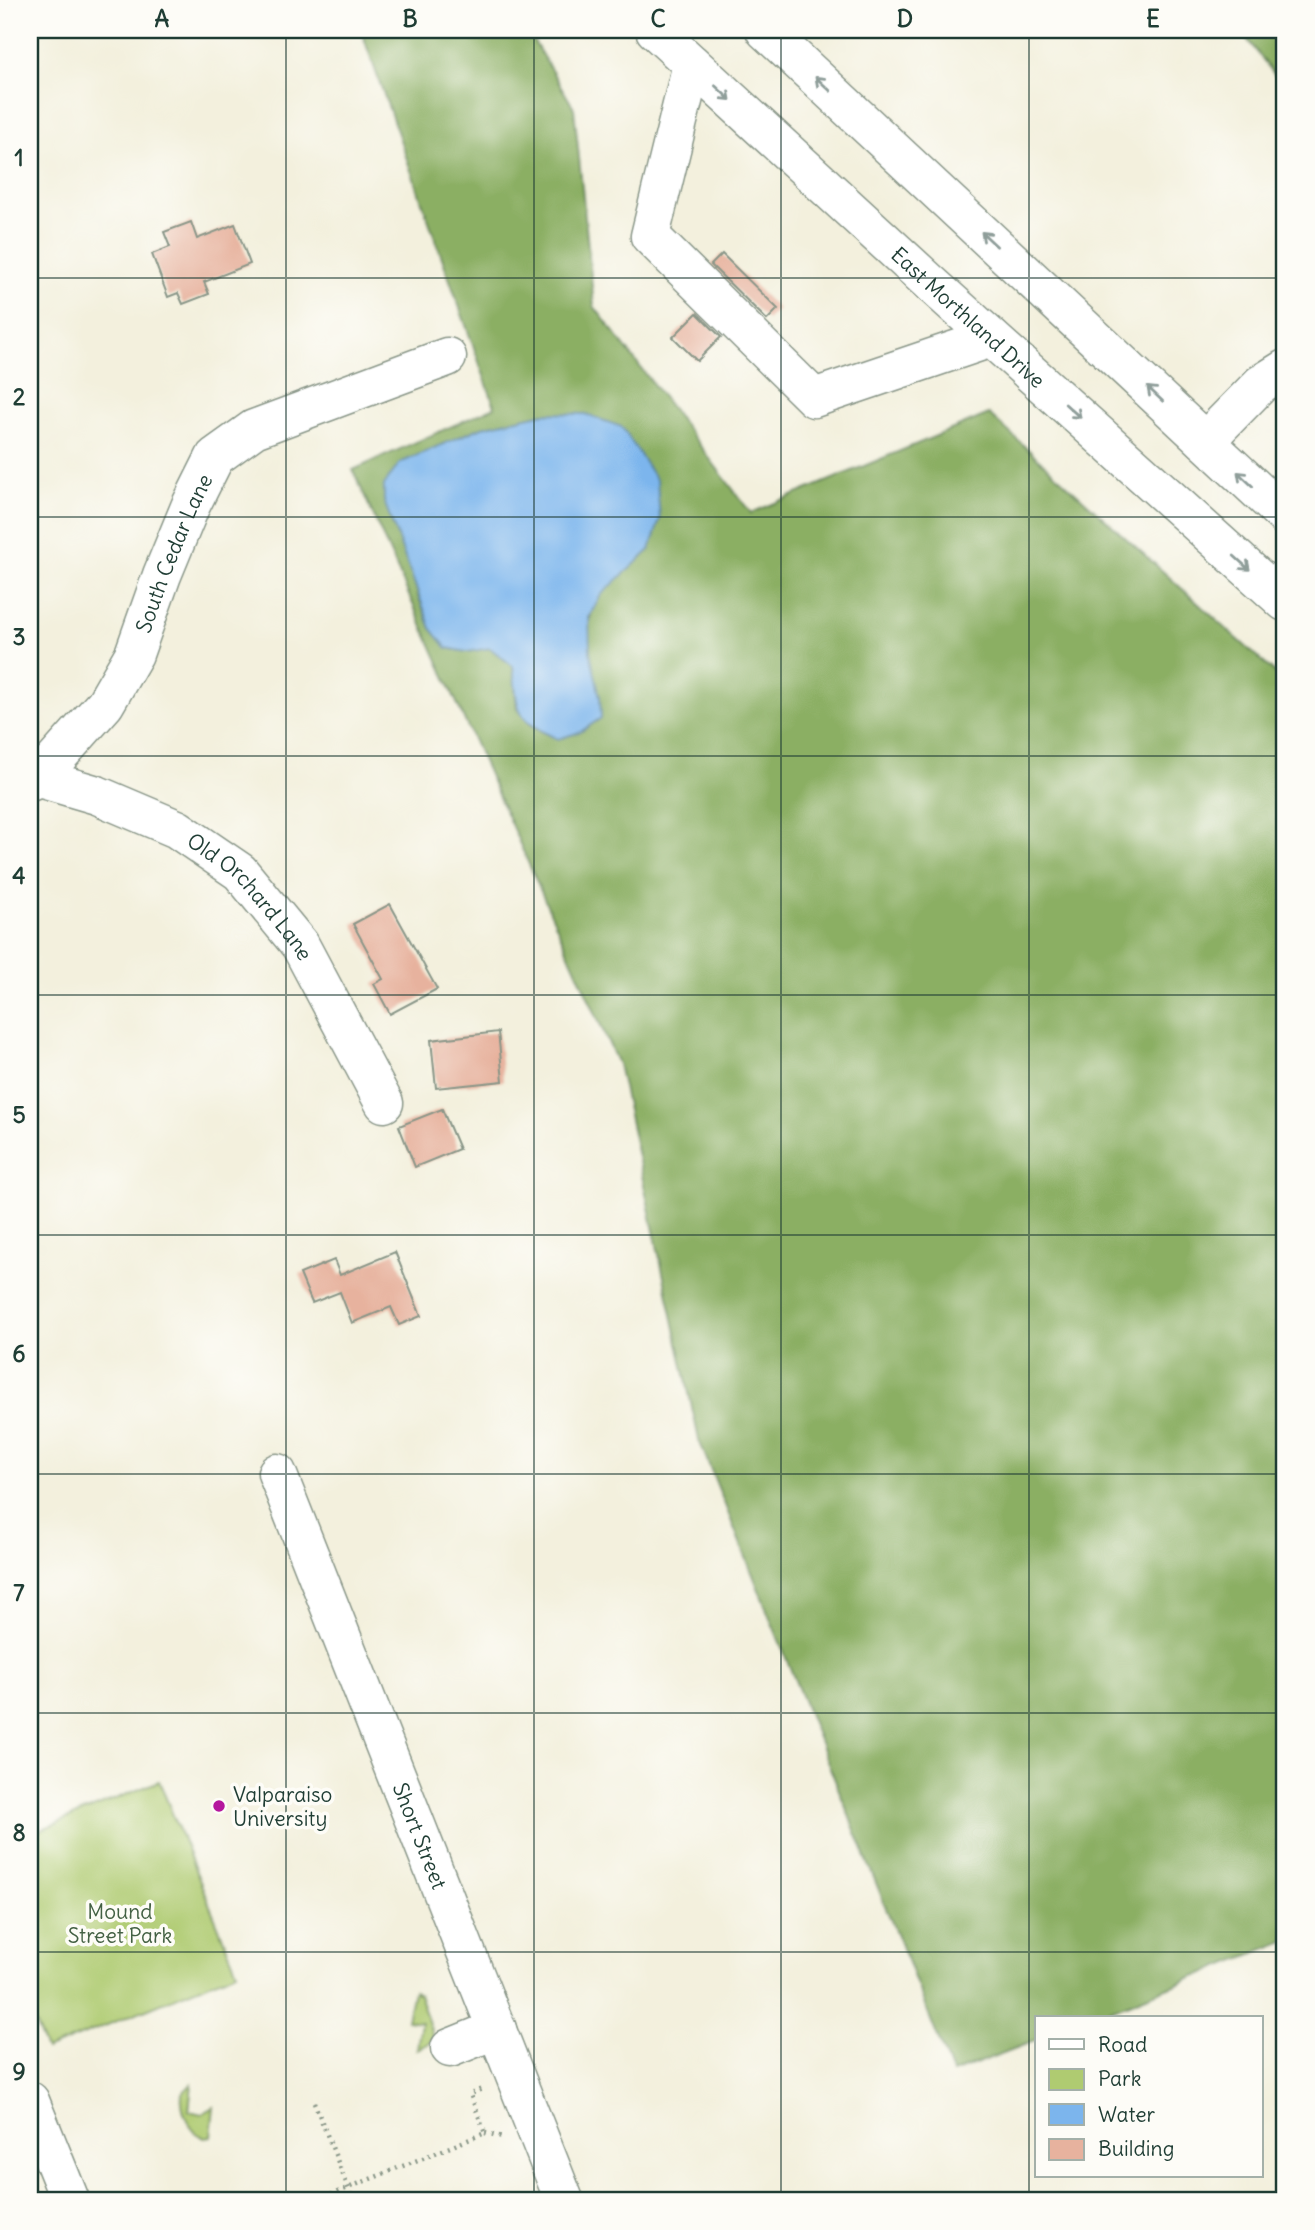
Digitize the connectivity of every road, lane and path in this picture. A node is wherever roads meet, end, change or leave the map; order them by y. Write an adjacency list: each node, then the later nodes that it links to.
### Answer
1 (655, 30): 3 (main road, East Morthland Drive)
2 (765, 30): 7 (main road, one-way to 2)
3 (692, 64): 4 (main road, East Morthland Drive, one-way to 4); 4 (main road)
4 (991, 338): 9 (main road, East Morthland Drive, one-way to 9)
5 (447, 358): 10 (main road, South Cedar Lane)
6 (1285, 369): 7 (main road)
7 (1205, 441): 8 (main road, one-way to 7)
8 (1285, 516)
9 (1285, 602)
10 (34, 780): 11 (main road, Old Orchard Lane)
11 (384, 1103)
12 (277, 1473): 13 (main road, Short Street)
13 (471, 2039): 16 (path); 22 (main road, Short Street)
14 (30, 2101): 19 (main road)
15 (314, 2102): 18 (path)
16 (485, 2133): 17 (path); 18 (path)
17 (504, 2137)
18 (348, 2188): 20 (path); 21 (path)
19 (70, 2200)
20 (318, 2200)
21 (353, 2200)
22 (564, 2200)

